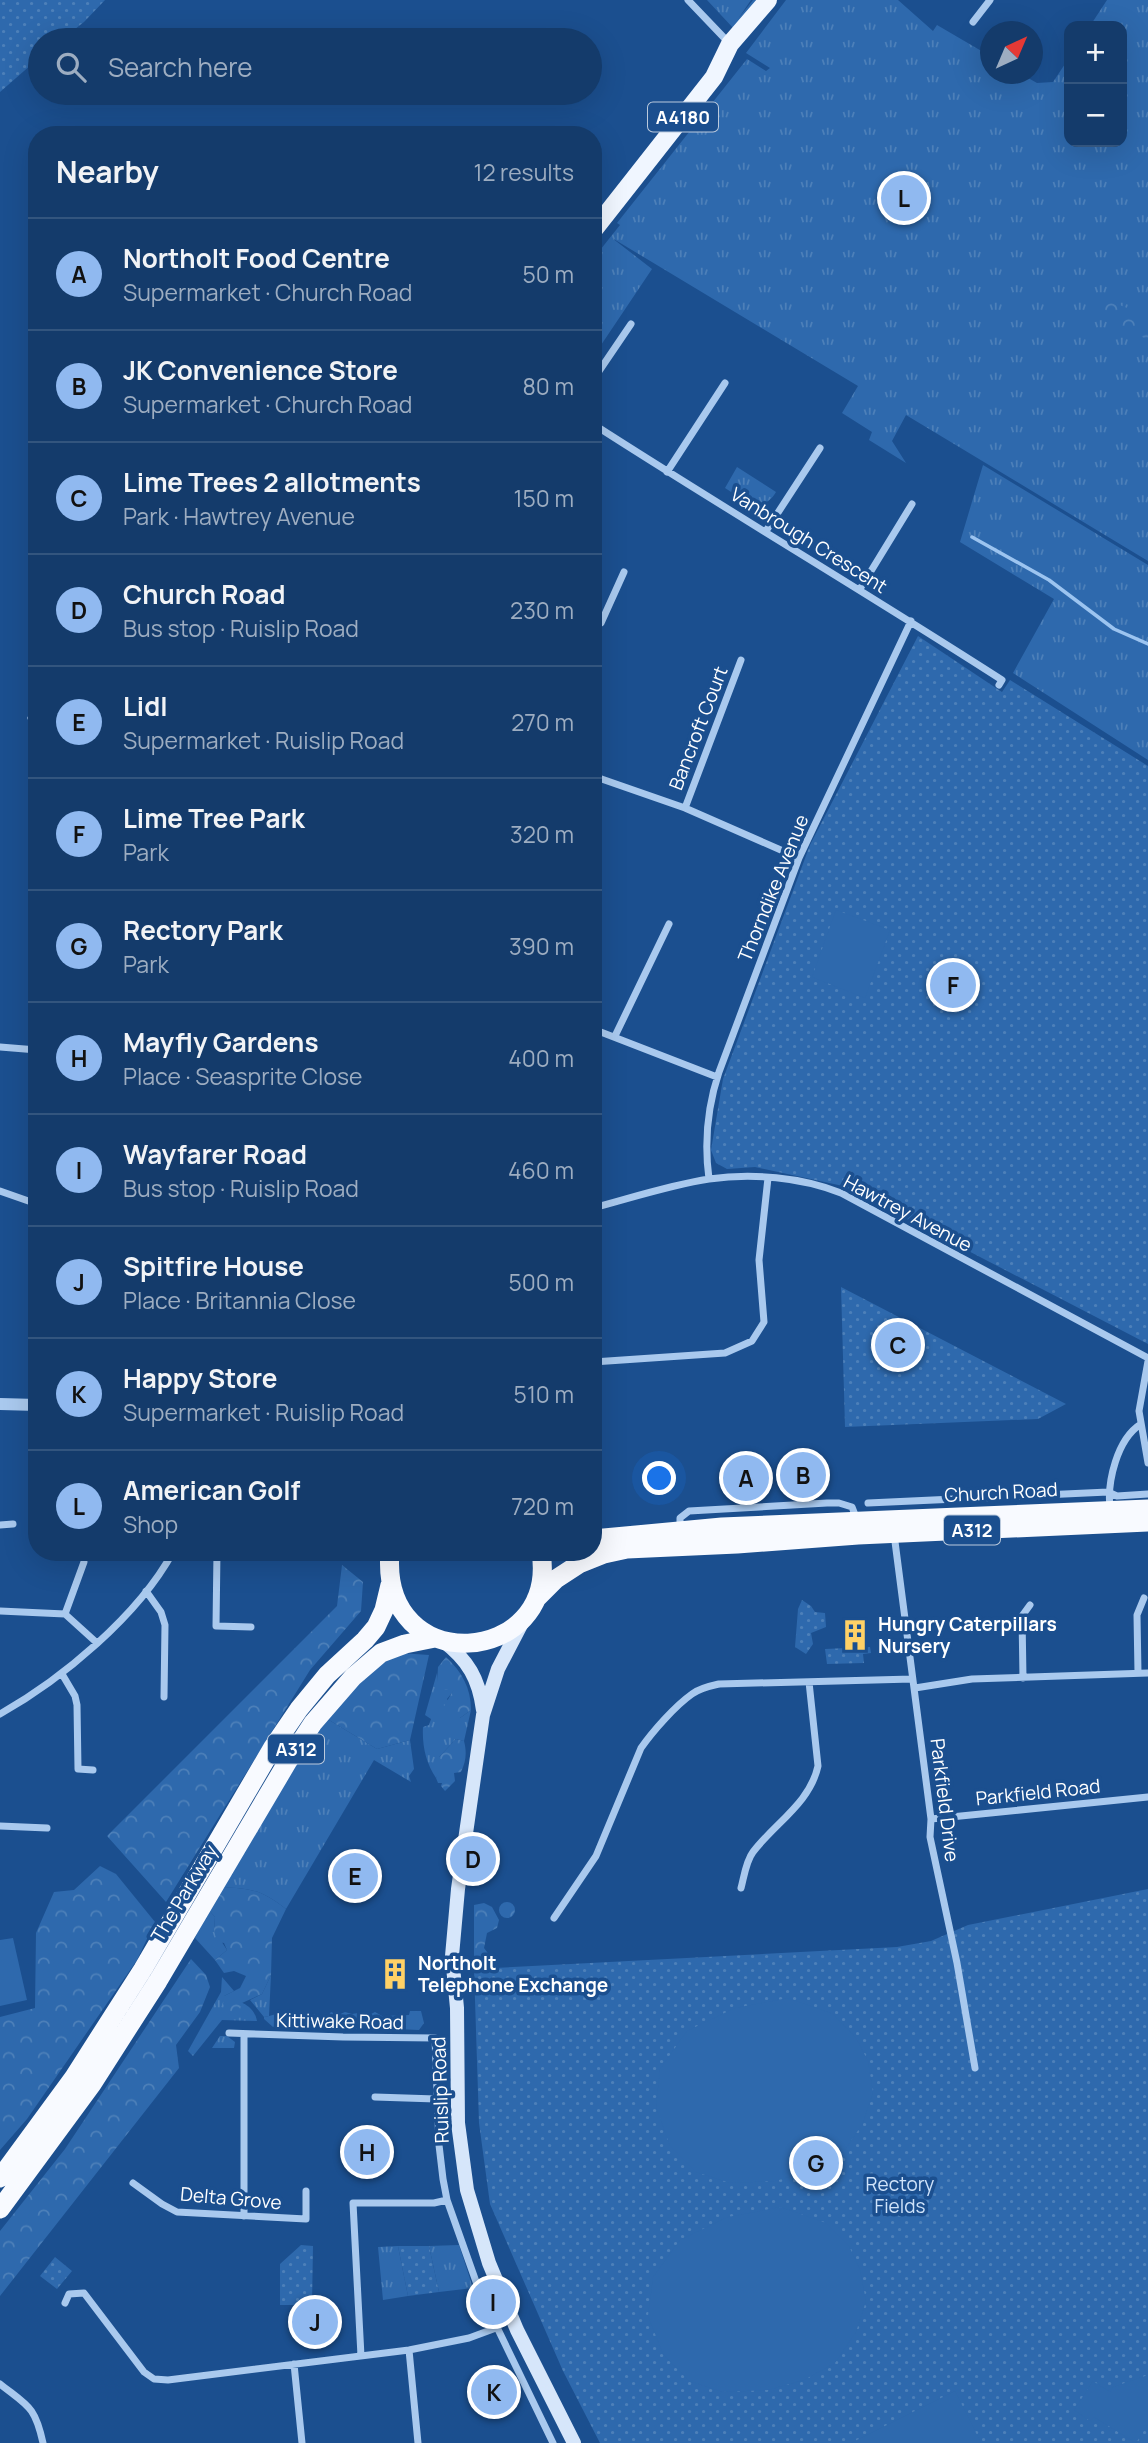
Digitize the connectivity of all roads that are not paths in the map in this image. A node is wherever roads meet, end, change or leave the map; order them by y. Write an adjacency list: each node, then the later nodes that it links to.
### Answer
1 (688, 0): 5 (street)
2 (768, 0): 5 (main road, A4180)
3 (990, 0): 4 (street)
4 (973, 22)
5 (730, 44): 6 (main road, A4180)
6 (602, 220)
7 (631, 324): 8 (street)
8 (602, 367)
9 (725, 383): 12 (street)
10 (602, 430): 12 (street, Vanbrough Crescent)
11 (820, 448): 14 (street)
12 (667, 472): 14 (street, Vanbrough Crescent)
13 (912, 504): 16 (street)
14 (766, 531): 16 (street, Vanbrough Crescent)
15 (624, 572): 17 (street)
16 (860, 589): 18 (street, Vanbrough Crescent)
17 (602, 621)
18 (911, 621): 20 (street, Vanbrough Crescent); 23 (street, Thorndike Avenue)
19 (741, 660): 22 (street, Bancroft Court)
20 (999, 685)
21 (602, 779): 22 (street)
22 (685, 808): 23 (street)
23 (799, 858): 29 (street, Thorndike Avenue)
24 (668, 924): 26 (street)
25 (602, 1032): 26 (street)
26 (615, 1036): 29 (street)
27 (0, 1047): 28 (street)
28 (28, 1049)
29 (717, 1077): 31 (street, Thorndike Avenue)
30 (768, 1178): 31 (street, Hawtrey Avenue); 35 (street, Hawtrey Avenue); 36 (street)
31 (709, 1179): 34 (street, Hawtrey Avenue)
32 (0, 1191): 33 (street)
33 (28, 1201)
34 (602, 1206)
35 (1148, 1359): 39 (street)
36 (602, 1361)
37 (0, 1405): 38 (street)
38 (28, 1405)
39 (1141, 1424): 40 (street); 42 (street)
40 (1148, 1463)
41 (1148, 1494): 42 (street, Church Road)
42 (1109, 1500): 43 (street, Church Road); 44 (highway, Church Road / A312); 49 (highway, Church Road / A312)
43 (868, 1503)
44 (1148, 1509)
45 (1148, 1522): 48 (highway, Church Road / A312)
46 (13, 1524): 47 (street)
47 (0, 1525)
48 (894, 1534): 50 (highway, Church Road / A312); 70 (street, Parkfield Drive)
49 (602, 1538)
50 (602, 1555)
51 (84, 1561): 62 (street)
52 (167, 1561): 57 (street)
53 (217, 1561): 63 (street)
54 (542, 1561): 60 (highway)
55 (587, 1561): 60 (highway, Church Road / A312)
56 (388, 1565): 64 (highway, A312); 83 (highway, The Parkway / A312)
57 (146, 1591): 65 (street); 73 (street)
58 (1144, 1598): 66 (street)
59 (1030, 1605): 69 (street)
60 (531, 1606): 64 (highway, A312); 75 (main road, Ruislip Road)
61 (0, 1611): 62 (street)
62 (65, 1615): 65 (street)
63 (251, 1627)
64 (439, 1639): 75 (main road, Ruislip Road); 83 (highway, The Parkway / A312)
65 (97, 1643): 68 (street)
66 (1138, 1673): 67 (street); 69 (street)
67 (1148, 1673)
68 (62, 1674): 74 (street); 76 (street)
69 (1023, 1678): 72 (street)
70 (912, 1679): 71 (street); 72 (street, Parkfield Drive)
71 (809, 1682): 81 (street); 82 (street)
72 (915, 1688): 78 (street, Parkfield Drive)
73 (163, 1697)
74 (0, 1714)
75 (483, 1715): 90 (main road, Ruislip Road)
76 (93, 1770)
77 (1148, 1797): 78 (street, Parkfield Road)
78 (931, 1819): 86 (street, Parkfield Drive)
79 (0, 1826): 80 (street)
80 (47, 1828)
81 (741, 1888)
82 (554, 1918)
83 (150, 1975): 91 (highway, The Parkway / A312); 95 (highway, The Parkway / A312)
84 (229, 2033): 85 (street, Kittiwake Road)
85 (244, 2035): 88 (street, Kittiwake Road); 96 (street)
86 (975, 2068)
87 (375, 2097): 88 (street)
88 (436, 2099): 89 (street)
89 (438, 2122): 90 (street); 94 (street)
90 (458, 2123): 107 (main road, Ruislip Road)
91 (0, 2178)
92 (134, 2183): 96 (street, Delta Grove)
93 (306, 2191): 96 (street, Delta Grove)
94 (447, 2200): 98 (street); 100 (street)
95 (0, 2209)
96 (244, 2216)
97 (65, 2303): 101 (street)
98 (496, 2328): 99 (street); 106 (street)
99 (409, 2350): 100 (street); 105 (street)
100 (362, 2356): 101 (street)
101 (294, 2364): 104 (street)
102 (0, 2384): 103 (street)
103 (43, 2443)
104 (302, 2443)
105 (418, 2443)
106 (553, 2443)
107 (574, 2443)

